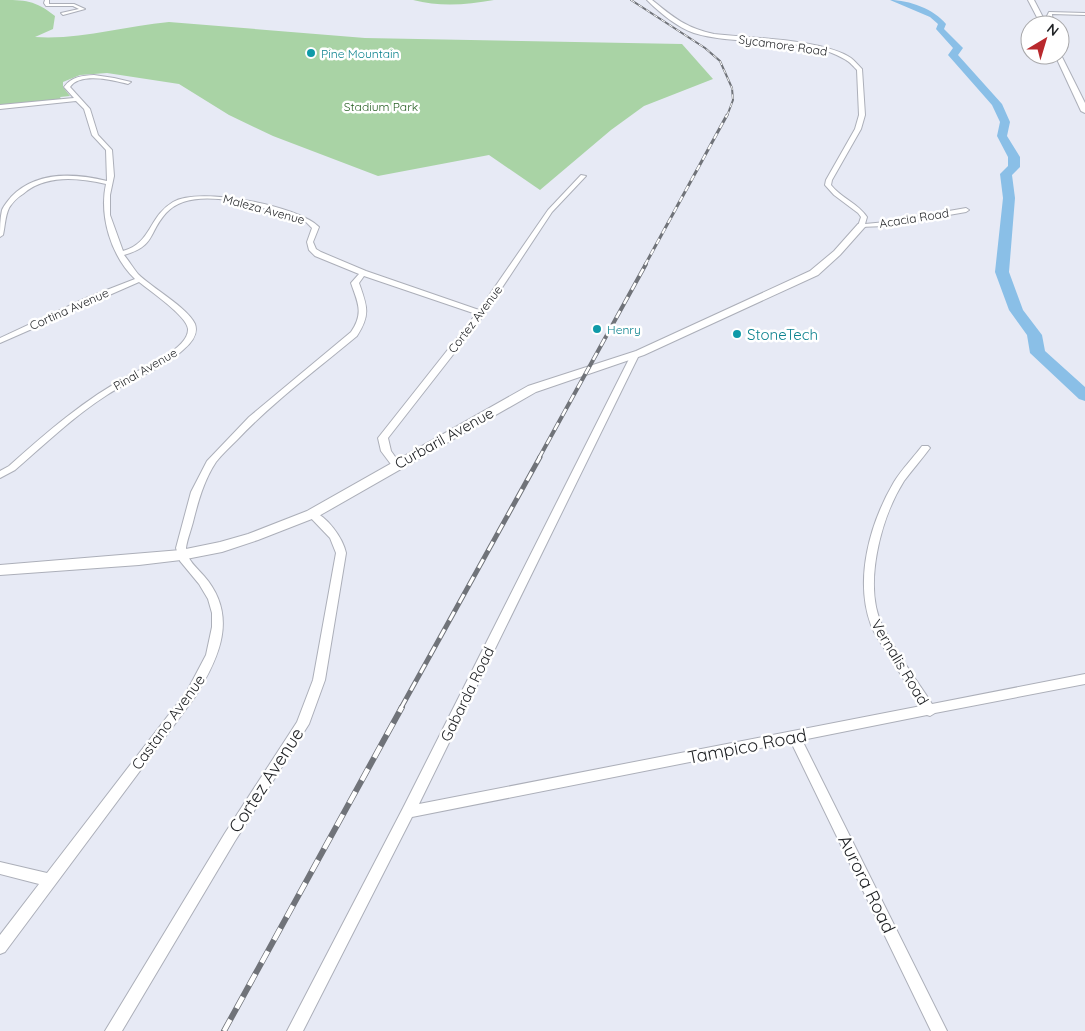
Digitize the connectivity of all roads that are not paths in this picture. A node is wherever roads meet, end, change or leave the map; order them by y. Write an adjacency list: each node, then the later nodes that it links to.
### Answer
1 (47, 0): 4 (street)
2 (650, 0): 16 (street, Sycamore Road)
3 (1031, 0): 6 (street)
4 (62, 14)
5 (1085, 14): 7 (street)
6 (1038, 15)
7 (1050, 15)
8 (1063, 65): 12 (street)
9 (128, 82): 10 (street, Pinal Avenue)
10 (76, 99): 11 (street); 14 (street, Pinal Avenue)
11 (0, 107)
12 (1085, 111)
13 (583, 176): 21 (street, Cortez Avenue)
14 (109, 183): 17 (street); 18 (street, Pinal Avenue)
15 (966, 210): 16 (street, Acacia Road)
16 (861, 226): 23 (street, Curbaril Avenue)
17 (0, 235)
18 (120, 254): 19 (street, Maleza Avenue); 20 (street, Pinal Avenue)
19 (363, 273): 21 (street, Maleza Avenue); 28 (street)
20 (140, 279): 22 (street, Cortina Avenue); 26 (street, Pinal Avenue)
21 (481, 313): 25 (street, Cortez Avenue)
22 (0, 341)
23 (635, 355): 25 (street, Curbaril Avenue); 33 (street, Gabarda Road)
24 (925, 448): 31 (street, Vernalis Road)
25 (396, 465): 27 (street, Curbaril Avenue)
26 (0, 475)
27 (312, 514): 28 (street, Curbaril Avenue); 37 (street, Cortez Avenue)
28 (181, 555): 29 (street, Curbaril Avenue); 35 (street, Castano Avenue)
29 (0, 570)
30 (1085, 679): 31 (street, Tampico Road)
31 (930, 711): 32 (street, Tampico Road)
32 (795, 737): 33 (street, Tampico Road); 39 (street, Aurora Road)
33 (408, 812): 38 (street, Gabarda Road)
34 (0, 868): 35 (street)
35 (49, 880): 36 (street, Castano Avenue)
36 (0, 947)
37 (113, 1031)
38 (296, 1031)
39 (940, 1031)

